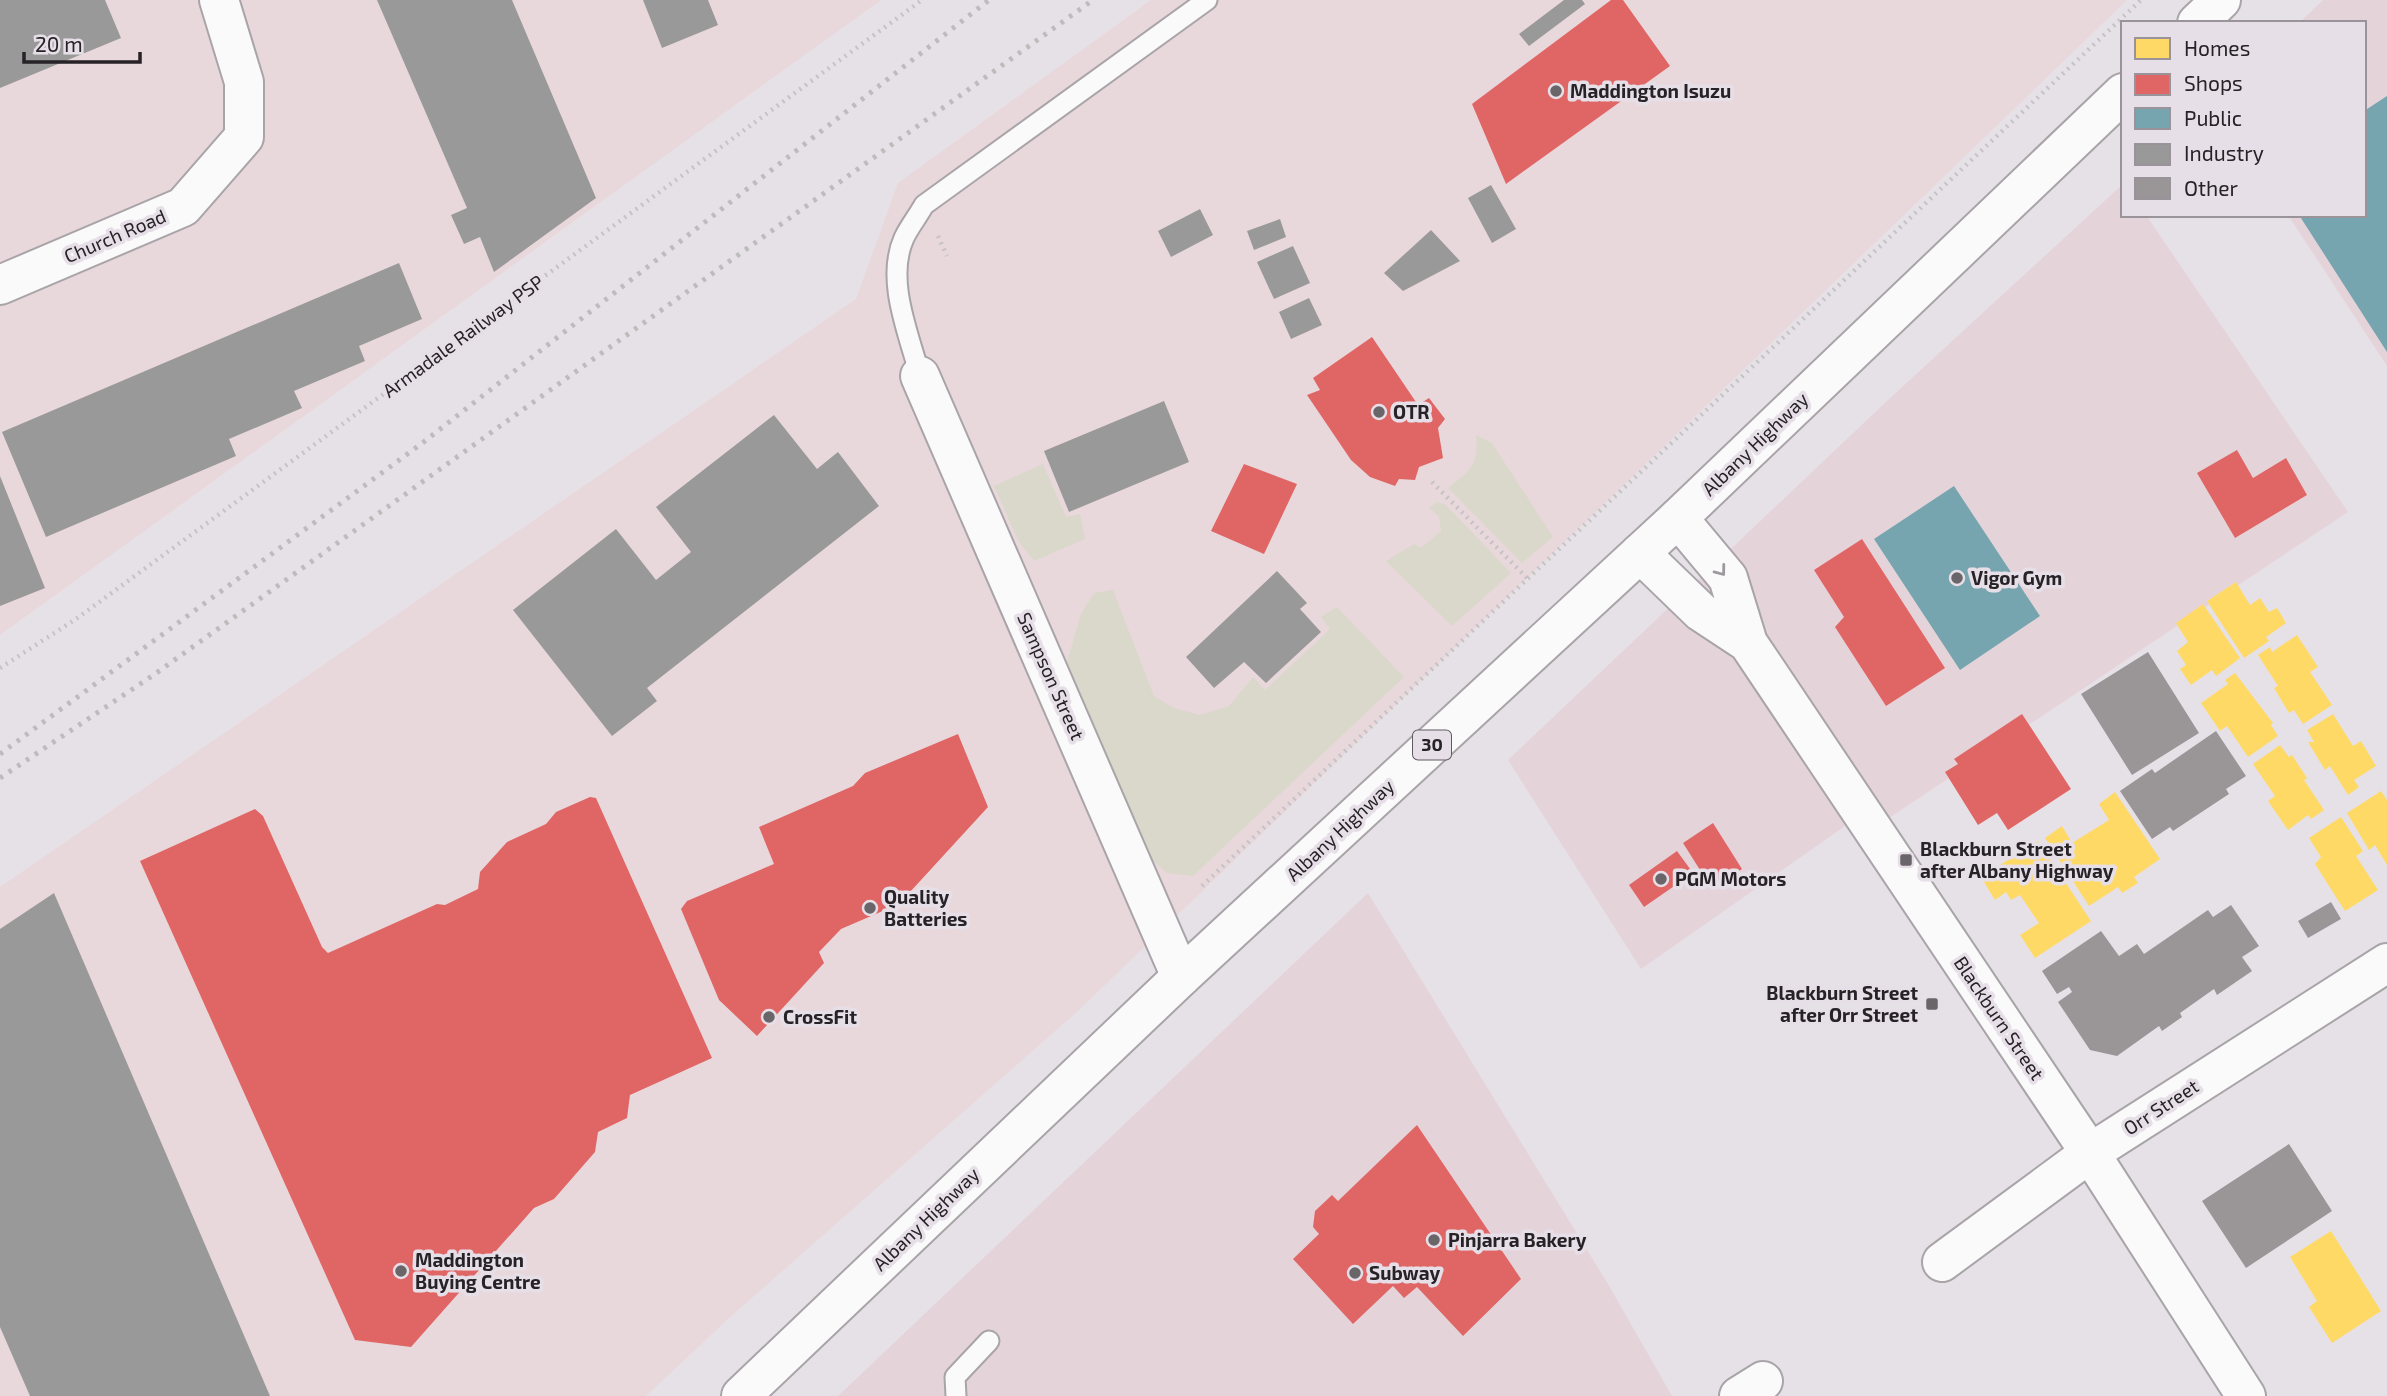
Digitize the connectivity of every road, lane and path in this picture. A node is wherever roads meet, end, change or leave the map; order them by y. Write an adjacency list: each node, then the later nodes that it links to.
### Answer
1 (219, 0): 8 (main road, Church Road)
2 (922, 0): 15 (path, Armadale Railway PSP)
3 (1207, 0): 9 (lane)
4 (2141, 0): 13 (path)
5 (2221, 0): 6 (main road)
6 (2199, 21)
7 (2121, 95): 11 (main road, Albany Highway / 30)
8 (0, 285)
9 (920, 376): 18 (main road, Sampson Street)
10 (1432, 482): 13 (path)
11 (1678, 518): 12 (main road, Albany Highway / 30); 14 (main road, Blackburn Street, one-way to 14)
12 (1640, 553): 14 (main road, Blackburn Street); 18 (main road, Albany Highway / 30)
13 (1527, 578): 16 (path)
14 (1748, 643): 19 (main road, Blackburn Street)
15 (0, 668)
16 (1202, 886)
17 (2387, 962): 19 (main road, Orr Street)
18 (1181, 977): 22 (main road, Albany Highway / 30)
19 (2090, 1153): 20 (main road, Orr Street); 24 (main road, Blackburn Street)
20 (1942, 1262)
21 (989, 1341): 23 (lane)
22 (741, 1396)
23 (956, 1396)
24 (2246, 1396)

